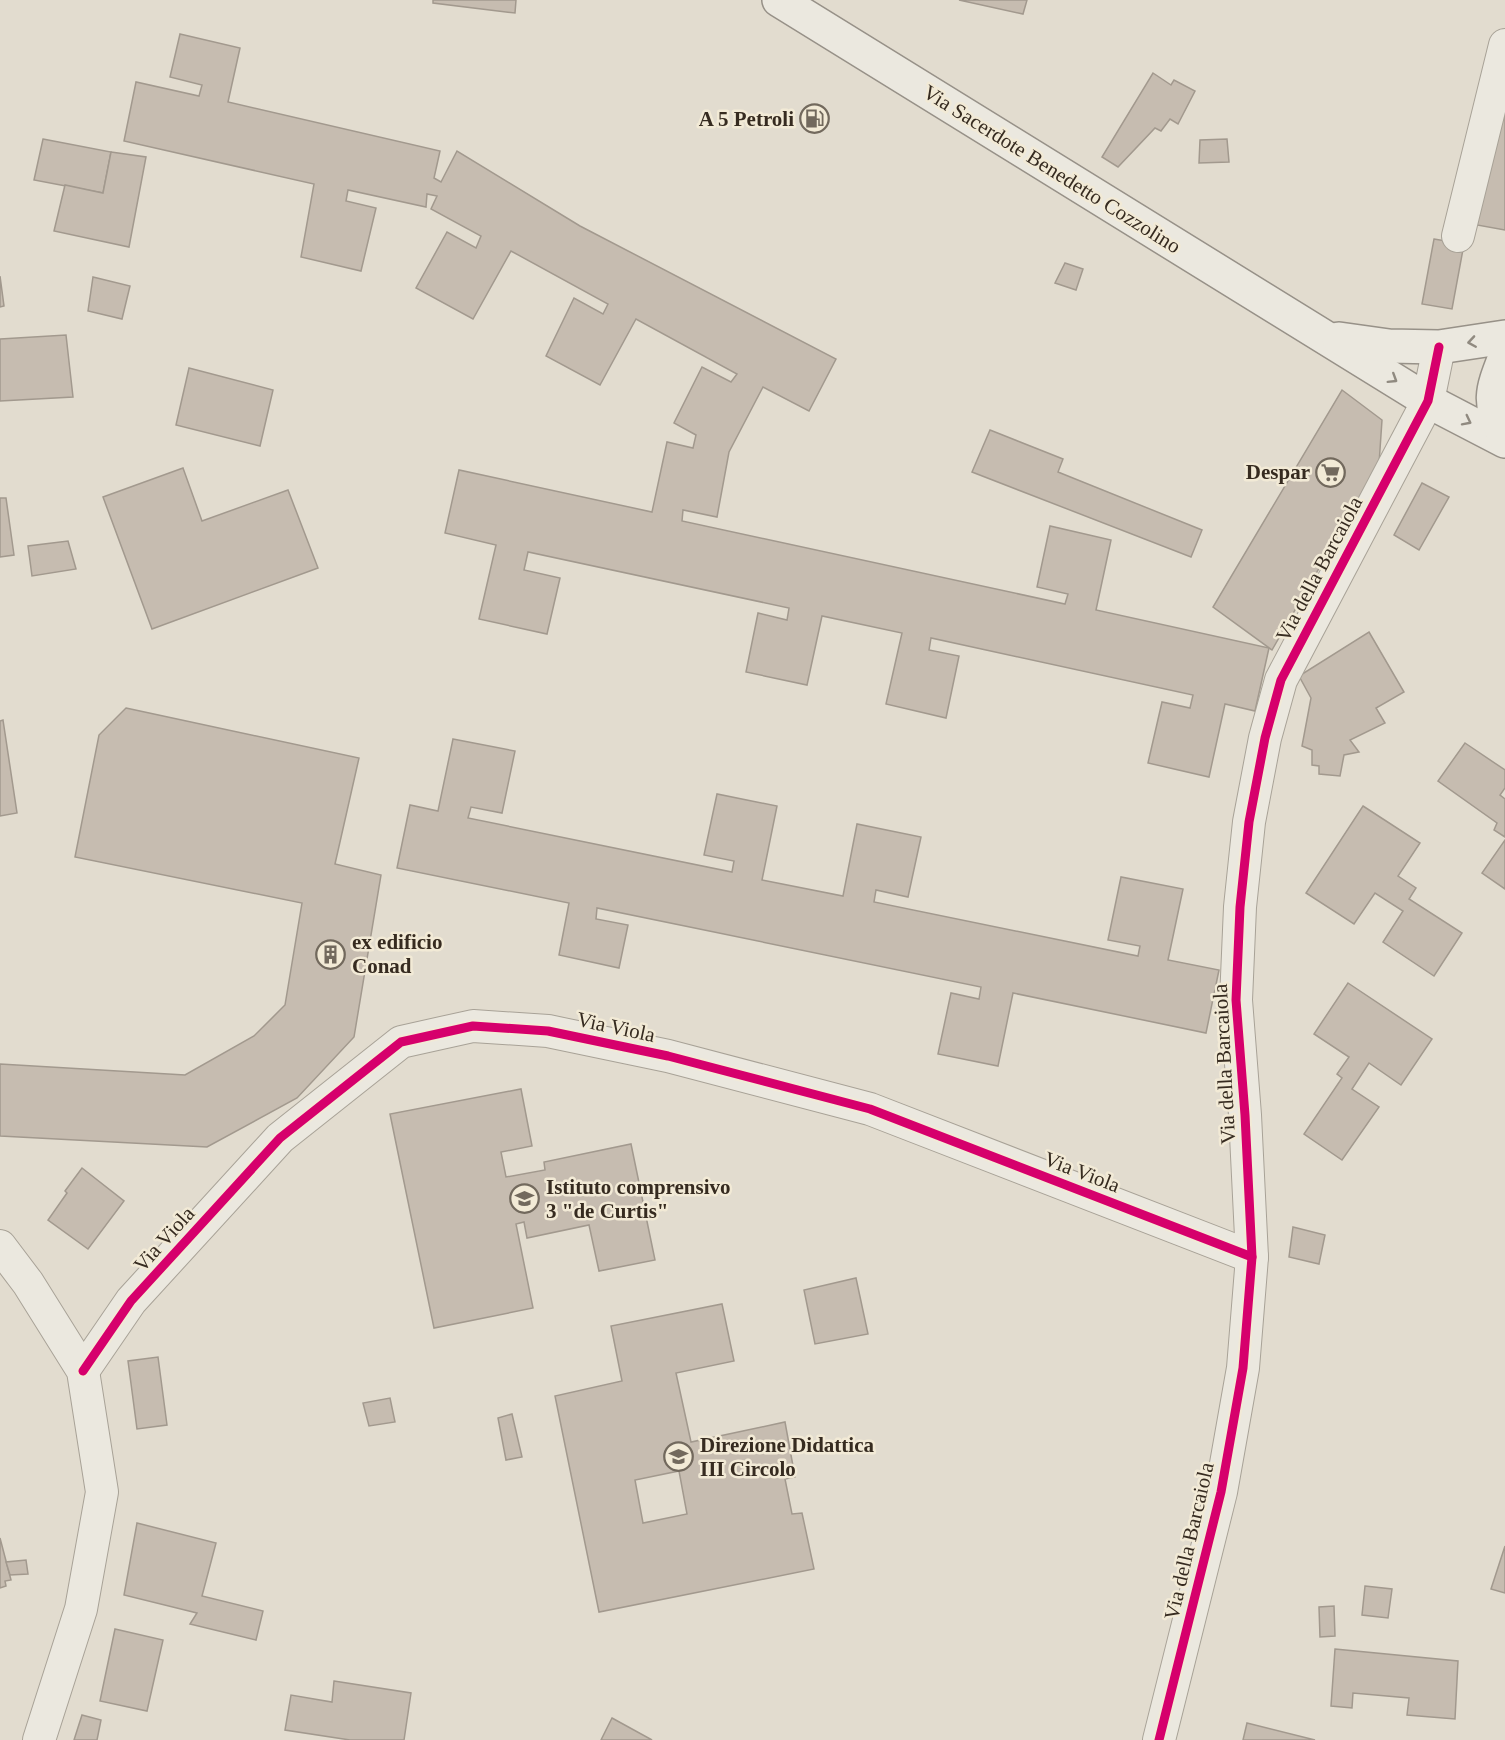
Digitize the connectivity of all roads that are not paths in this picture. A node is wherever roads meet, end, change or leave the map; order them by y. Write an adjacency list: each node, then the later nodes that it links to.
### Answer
1 (779, 0): 4 (main road, Via Sacerdote Benedetto Cozzolino)
2 (1505, 45): 3 (street)
3 (1458, 236)
4 (1326, 337): 6 (main road, Via Sacerdote Benedetto Cozzolino); 8 (main road, Via Sacerdote Benedetto Cozzolino, one-way to 8)
5 (1505, 337): 6 (main road, Via Sacerdote Benedetto Cozzolino, one-way to 6)
6 (1439, 347): 8 (street, Via della Barcaiola)
7 (1505, 357): 9 (main road)
8 (1428, 401): 9 (main road, Via Sacerdote Benedetto Cozzolino, one-way to 9); 11 (street, Via della Barcaiola)
9 (1505, 439)
10 (0, 1246): 12 (street)
11 (1252, 1257): 12 (street, Via Viola); 14 (street, Via della Barcaiola)
12 (83, 1371): 13 (street)
13 (39, 1740)
14 (1159, 1740)

